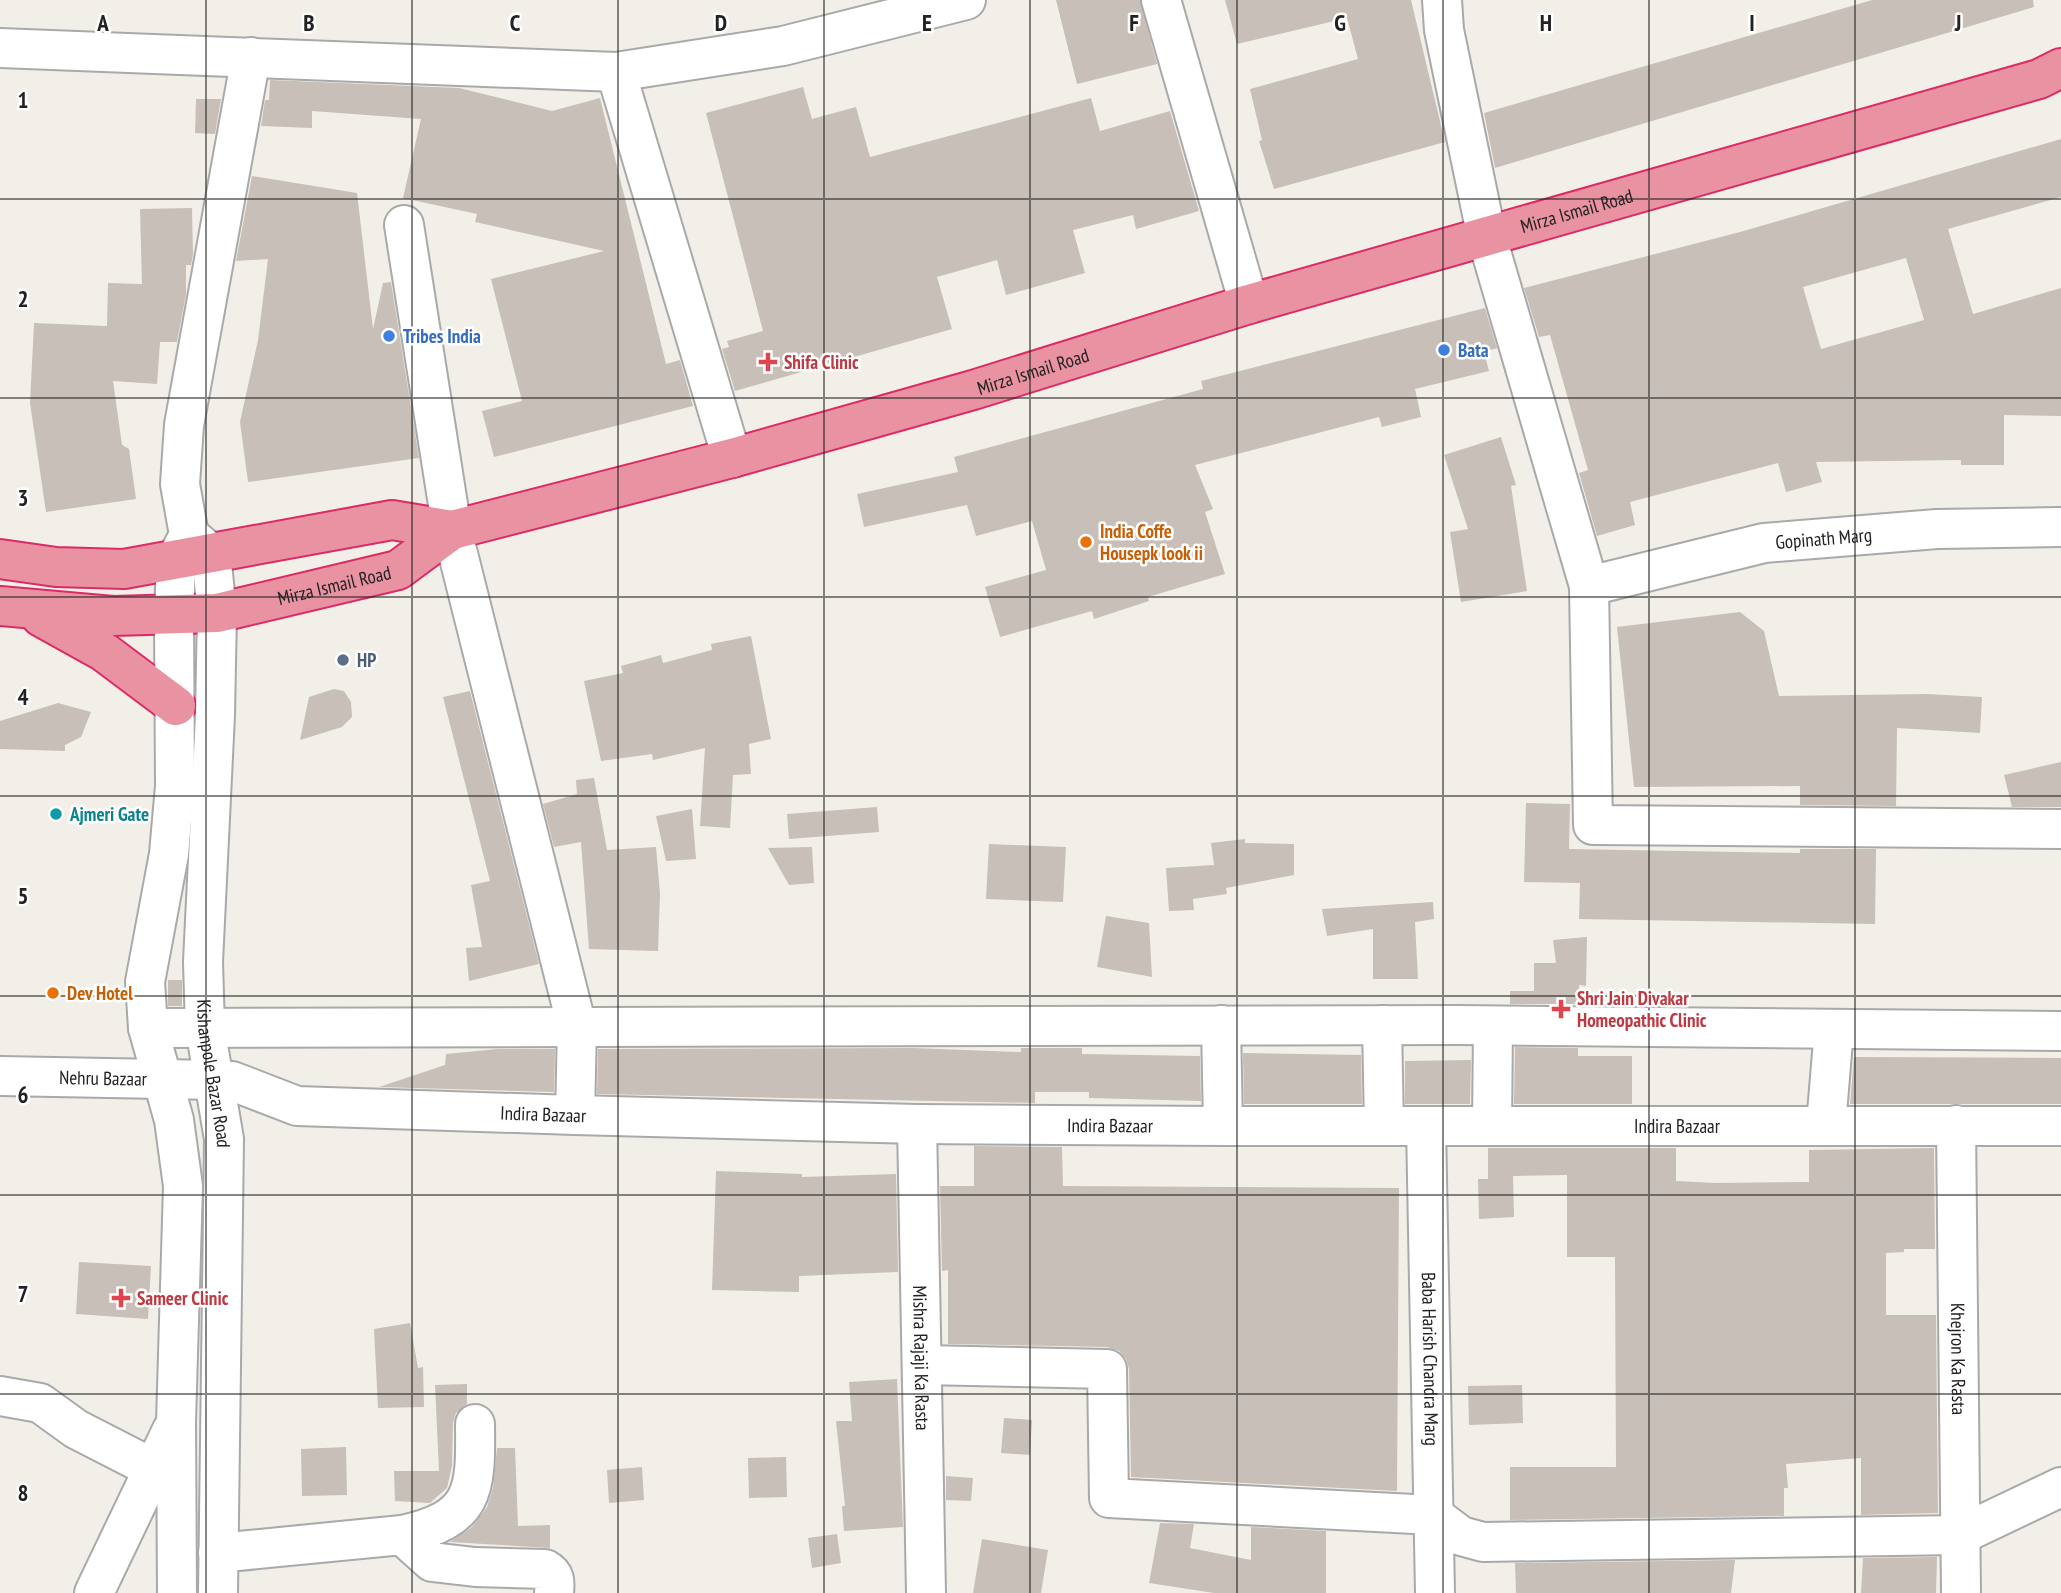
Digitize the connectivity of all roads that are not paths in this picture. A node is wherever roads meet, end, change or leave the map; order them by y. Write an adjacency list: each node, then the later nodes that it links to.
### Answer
1 (966, 0): 7 (street)
2 (1161, 0): 10 (street)
3 (1442, 0): 9 (street)
4 (0, 48): 5 (street)
5 (251, 57): 7 (street); 14 (street)
6 (2061, 68): 9 (highway, Mirza Ismail Road)
7 (616, 72): 11 (street)
8 (404, 225): 13 (street)
9 (1487, 239): 10 (highway, Mirza Ismail Road); 16 (street)
10 (1249, 304): 11 (highway, Mirza Ismail Road)
11 (732, 458): 13 (highway, Mirza Ismail Road)
12 (2061, 527): 16 (street, Gopinath Marg)
13 (452, 530): 14 (highway); 18 (highway, Mirza Ismail Road); 25 (street)
14 (192, 550): 15 (highway); 18 (street, Kishanpole Bazar Road); 19 (street)
15 (0, 559)
16 (1589, 586): 21 (street)
17 (13, 608): 19 (highway, Mirza Ismail Road); 20 (highway)
18 (216, 613): 19 (highway, Mirza Ismail Road); 27 (street, Kishanpole Bazar Road)
19 (174, 616): 20 (street)
20 (176, 706): 26 (street)
21 (2061, 829)
22 (1382, 1025): 23 (street); 24 (street); 38 (street)
23 (1221, 1026): 25 (street); 37 (street)
24 (1493, 1026): 28 (street); 40 (street)
25 (577, 1027): 27 (street); 33 (street)
26 (148, 1028): 27 (street); 31 (street)
27 (205, 1028): 32 (street, Kishanpole Bazar Road)
28 (1833, 1028): 29 (street); 35 (street)
29 (2061, 1031)
30 (0, 1076): 31 (street, Nehru Bazaar)
31 (164, 1077): 32 (street, Indira Bazaar); 44 (street)
32 (216, 1080): 33 (street, Indira Bazaar); 51 (street, Kishanpole Bazar Road)
33 (575, 1115): 34 (street, Indira Bazaar)
34 (916, 1124): 37 (street, Indira Bazaar); 42 (street, Mishra Rajaji Ka Rasta)
35 (1826, 1125): 36 (street, Indira Bazaar); 40 (street, Indira Bazaar)
36 (1955, 1125): 41 (street, Indira Bazaar); 50 (street, Khejron Ka Rasta)
37 (1223, 1126): 38 (street, Indira Bazaar)
38 (1384, 1126): 39 (street, Indira Bazaar)
39 (1426, 1126): 40 (street, Indira Bazaar); 48 (street, Baba Harish Chandra Marg)
40 (1492, 1126)
41 (2061, 1126)
42 (922, 1365): 48 (street); 56 (street, Mishra Rajaji Ka Rasta)
43 (0, 1396): 46 (street)
44 (176, 1422): 46 (street); 53 (street)
45 (475, 1424): 49 (street)
46 (153, 1469): 52 (street)
47 (2061, 1487): 50 (street)
48 (1433, 1515): 50 (street); 57 (street, Baba Harish Chandra Marg)
49 (401, 1535): 51 (street); 55 (street)
50 (1960, 1535): 58 (street, Khejron Ka Rasta)
51 (218, 1553): 54 (street, Kishanpole Bazar Road)
52 (94, 1593)
53 (177, 1593)
54 (218, 1593)
55 (554, 1593)
56 (926, 1593)
57 (1435, 1593)
58 (1961, 1593)

